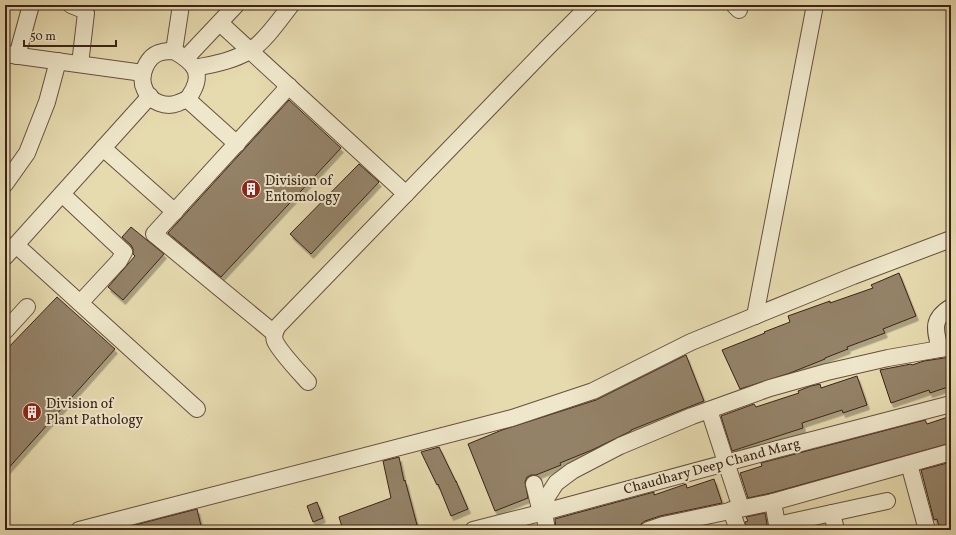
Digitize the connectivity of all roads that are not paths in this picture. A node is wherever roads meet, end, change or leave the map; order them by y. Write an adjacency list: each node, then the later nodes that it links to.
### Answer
1 (31, 5): 10 (street)
2 (71, 5): 13 (street)
3 (181, 5): 11 (street)
4 (236, 5): 8 (street)
5 (291, 5): 9 (street)
6 (590, 5): 22 (street)
7 (815, 5): 30 (street)
8 (220, 23): 9 (street); 11 (street)
9 (251, 51): 11 (street); 15 (street)
10 (11, 55): 12 (street)
11 (185, 59): 14 (street); 17 (street)
12 (58, 61): 13 (street); 20 (street)
13 (80, 64): 14 (street)
14 (143, 72): 16 (street)
15 (289, 86): 18 (street); 22 (street)
16 (150, 96): 17 (street); 19 (street)
17 (187, 99): 18 (street)
18 (237, 144): 23 (street)
19 (103, 148): 21 (street); 23 (street)
20 (5, 184)
21 (62, 194): 25 (street); 27 (street)
22 (406, 194): 32 (street)
23 (175, 212): 32 (street)
24 (950, 242): 30 (street)
25 (16, 245): 26 (street); 27 (street)
26 (5, 257)
27 (80, 303): 36 (street)
28 (27, 307): 31 (street)
29 (951, 307): 33 (street)
30 (755, 316): 49 (street)
31 (5, 331)
32 (274, 334): 34 (street)
33 (945, 348): 37 (street)
34 (308, 382)
35 (951, 404): 39 (street, Chaudhary Deep Chand Marg)
36 (197, 409)
37 (709, 410): 39 (street); 45 (street)
38 (951, 452): 40 (street)
39 (726, 463): 44 (street); 45 (street, Chaudhary Deep Chand Marg)
40 (909, 464): 43 (street); 55 (street)
41 (534, 484): 45 (street)
42 (887, 501): 46 (street)
43 (773, 502): 44 (street); 48 (street)
44 (736, 509): 52 (street); 53 (street)
45 (543, 513): 50 (street, Chaudhary Deep Chand Marg); 51 (street)
46 (832, 513): 47 (street); 54 (street)
47 (808, 524): 48 (street)
48 (778, 528)
49 (79, 530)
50 (473, 530)
51 (547, 530)
52 (648, 530)
53 (738, 530)
54 (836, 530)
55 (927, 530)

